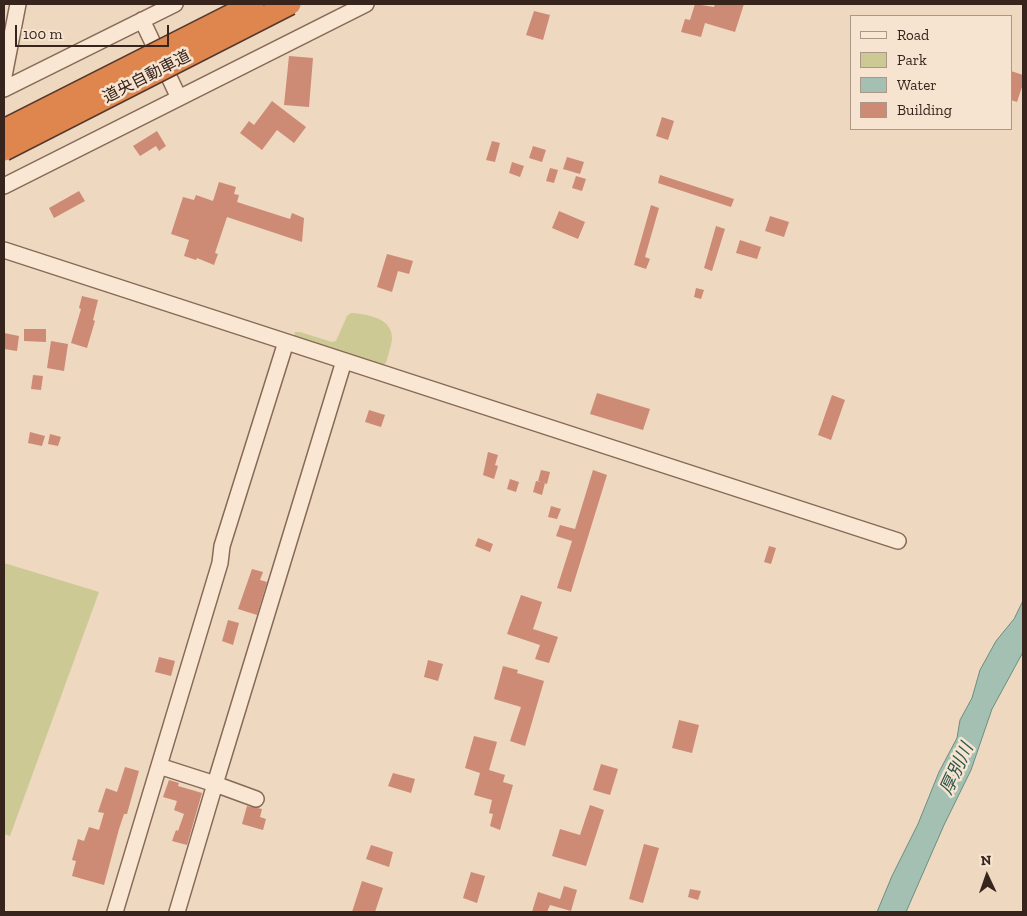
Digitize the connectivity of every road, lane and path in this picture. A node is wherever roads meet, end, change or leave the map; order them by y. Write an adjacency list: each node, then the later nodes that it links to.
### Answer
1 (18, 4): 7 (street)
2 (175, 4): 6 (street)
3 (253, 4): 10 (highway, 道央自動車道, bridge)
4 (290, 4): 11 (highway, 道央自動車道, bridge)
5 (362, 5): 9 (street)
6 (142, 20): 8 (street); 9 (street)
7 (4, 76)
8 (4, 89)
9 (179, 98): 12 (street)
10 (4, 130)
11 (4, 150)
12 (4, 186)
13 (4, 250): 14 (street)
14 (286, 342): 15 (street); 17 (street)
15 (344, 360): 16 (street); 18 (street)
16 (898, 541)
17 (159, 766): 18 (street); 20 (street)
18 (215, 784): 19 (street); 21 (street)
19 (256, 799)
20 (115, 912)
21 (177, 912)

